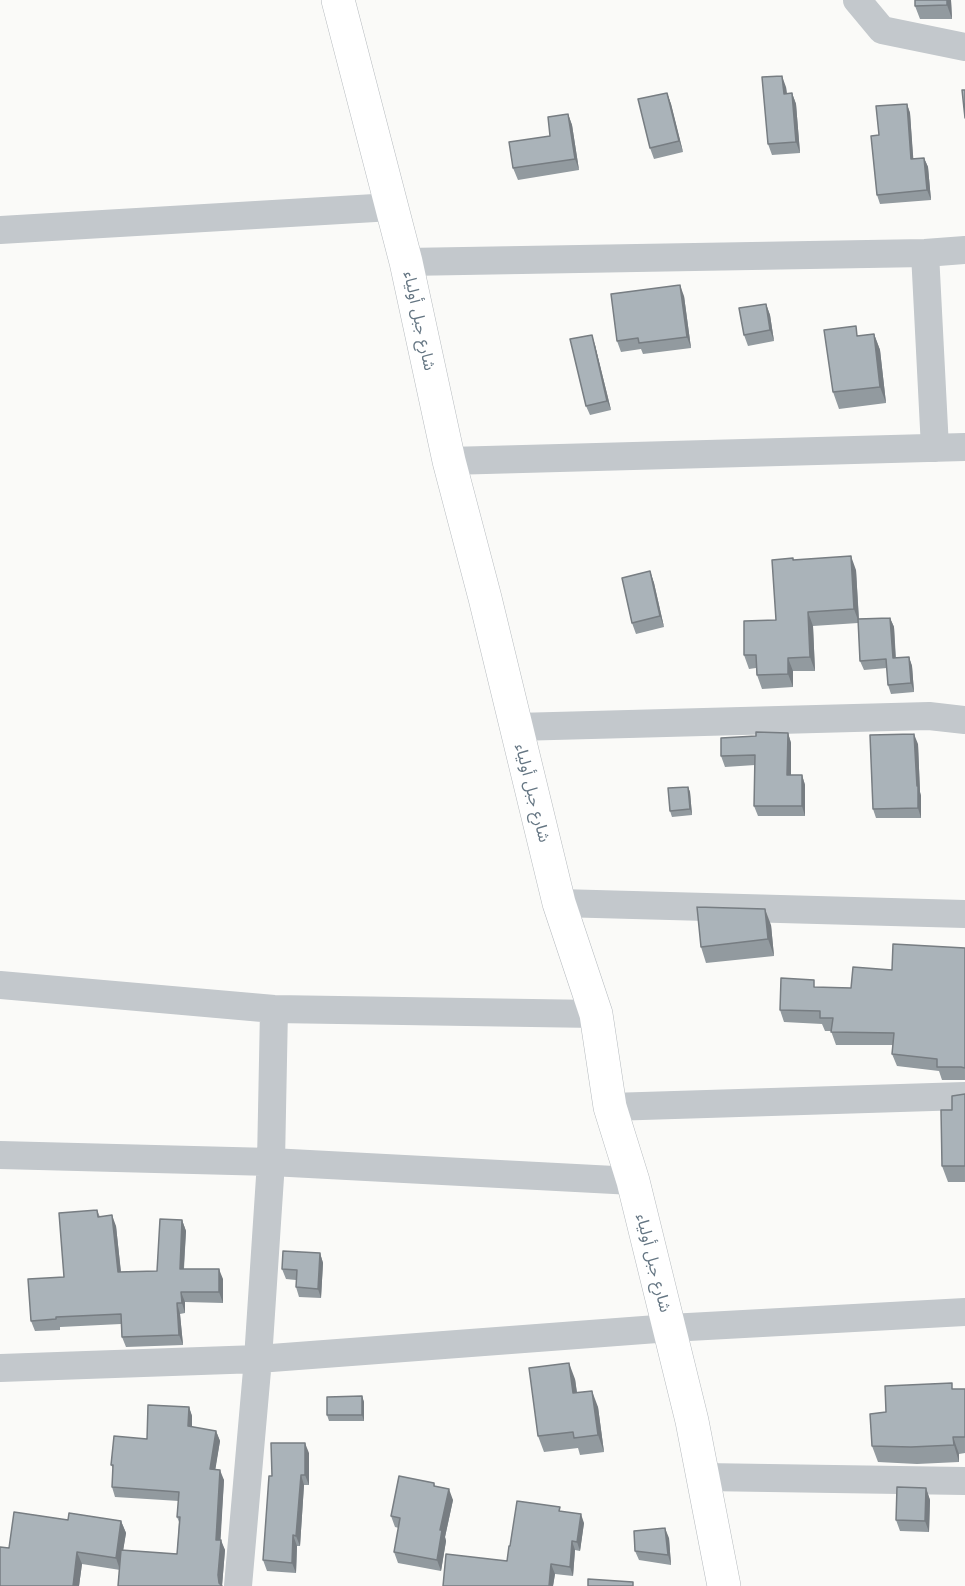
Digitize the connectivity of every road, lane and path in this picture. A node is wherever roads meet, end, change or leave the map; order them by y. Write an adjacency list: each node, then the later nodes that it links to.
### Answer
1 (338, 0): 4 (highway, شارع جبل أولياء)
2 (857, 0): 3 (street)
3 (965, 47)
4 (392, 207): 5 (street); 8 (highway, شارع جبل أولياء)
5 (0, 230)
6 (965, 250): 7 (street)
7 (924, 253): 8 (street); 10 (street)
8 (406, 262): 11 (highway, شارع جبل أولياء)
9 (965, 447): 10 (street)
10 (935, 448): 11 (street)
11 (449, 461): 13 (highway, شارع جبل أولياء)
12 (965, 720): 13 (street)
13 (516, 727): 14 (highway, شارع جبل أولياء)
14 (559, 903): 15 (street); 18 (highway, شارع جبل أولياء)
15 (965, 914)
16 (0, 985): 17 (street)
17 (274, 1009): 18 (street); 22 (street)
18 (596, 1014): 20 (highway, شارع جبل أولياء)
19 (965, 1096): 20 (street)
20 (610, 1107): 23 (highway, شارع جبل أولياء)
21 (0, 1155): 22 (street)
22 (271, 1162): 23 (street); 26 (street)
23 (633, 1181): 25 (highway, شارع جبل أولياء)
24 (965, 1312): 25 (street)
25 (670, 1328): 26 (street); 28 (highway, شارع جبل أولياء)
26 (258, 1359): 27 (street); 30 (street)
27 (0, 1368)
28 (703, 1477): 29 (street); 31 (highway, شارع جبل أولياء)
29 (965, 1481)
30 (238, 1586)
31 (724, 1586)

